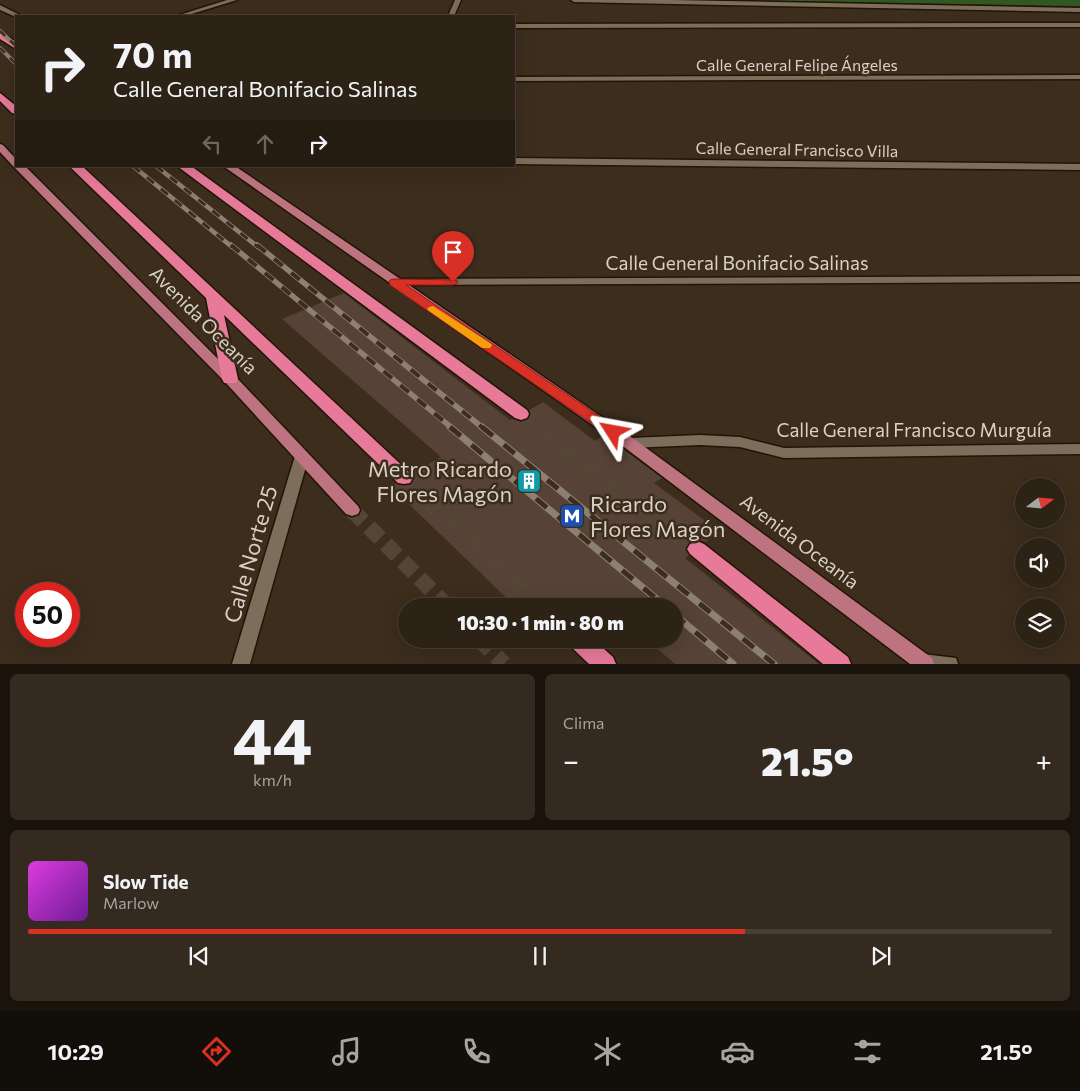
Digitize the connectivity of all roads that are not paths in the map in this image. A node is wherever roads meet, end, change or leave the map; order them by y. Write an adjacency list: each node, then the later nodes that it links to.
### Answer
1 (234, 0): 7 (street)
2 (458, 0): 8 (street)
3 (574, 0): 5 (street)
4 (0, 7): 6 (street)
5 (1080, 10)
6 (16, 15)
7 (182, 15)
8 (450, 15)
9 (1080, 24): 10 (street)
10 (515, 26)
11 (0, 35): 12 (highway)
12 (15, 45)
13 (1080, 76): 14 (street, Calle General Felipe Ángeles)
14 (515, 79)
15 (0, 96): 16 (highway)
16 (15, 110)
17 (0, 147): 19 (main road, Avenida Oceanía)
18 (515, 161): 24 (street, Calle General Francisco Villa)
19 (15, 162)
20 (20, 167): 28 (main road, Avenida Oceanía)
21 (76, 167): 27 (highway, Avenida Oceanía)
22 (184, 167): 29 (highway)
23 (229, 167): 26 (main road, Avenida Oceanía)
24 (1080, 167)
25 (1080, 280): 26 (street, Calle General Bonifacio Salinas)
26 (394, 282): 30 (main road, Avenida Oceanía)
27 (213, 299): 28 (highway); 33 (highway, Avenida Oceanía)
28 (230, 379): 32 (main road, Avenida Oceanía)
29 (521, 414)
30 (629, 443): 31 (street, Calle General Francisco Murguía); 37 (main road, Avenida Oceanía)
31 (1080, 449)
32 (302, 456): 34 (main road, Avenida Oceanía); 38 (street, Calle Norte 25)
33 (404, 478)
34 (352, 510)
35 (697, 548): 40 (highway)
36 (588, 648): 39 (highway)
37 (924, 663): 41 (street)
38 (241, 664)
39 (605, 664)
40 (840, 664)
41 (948, 664)

